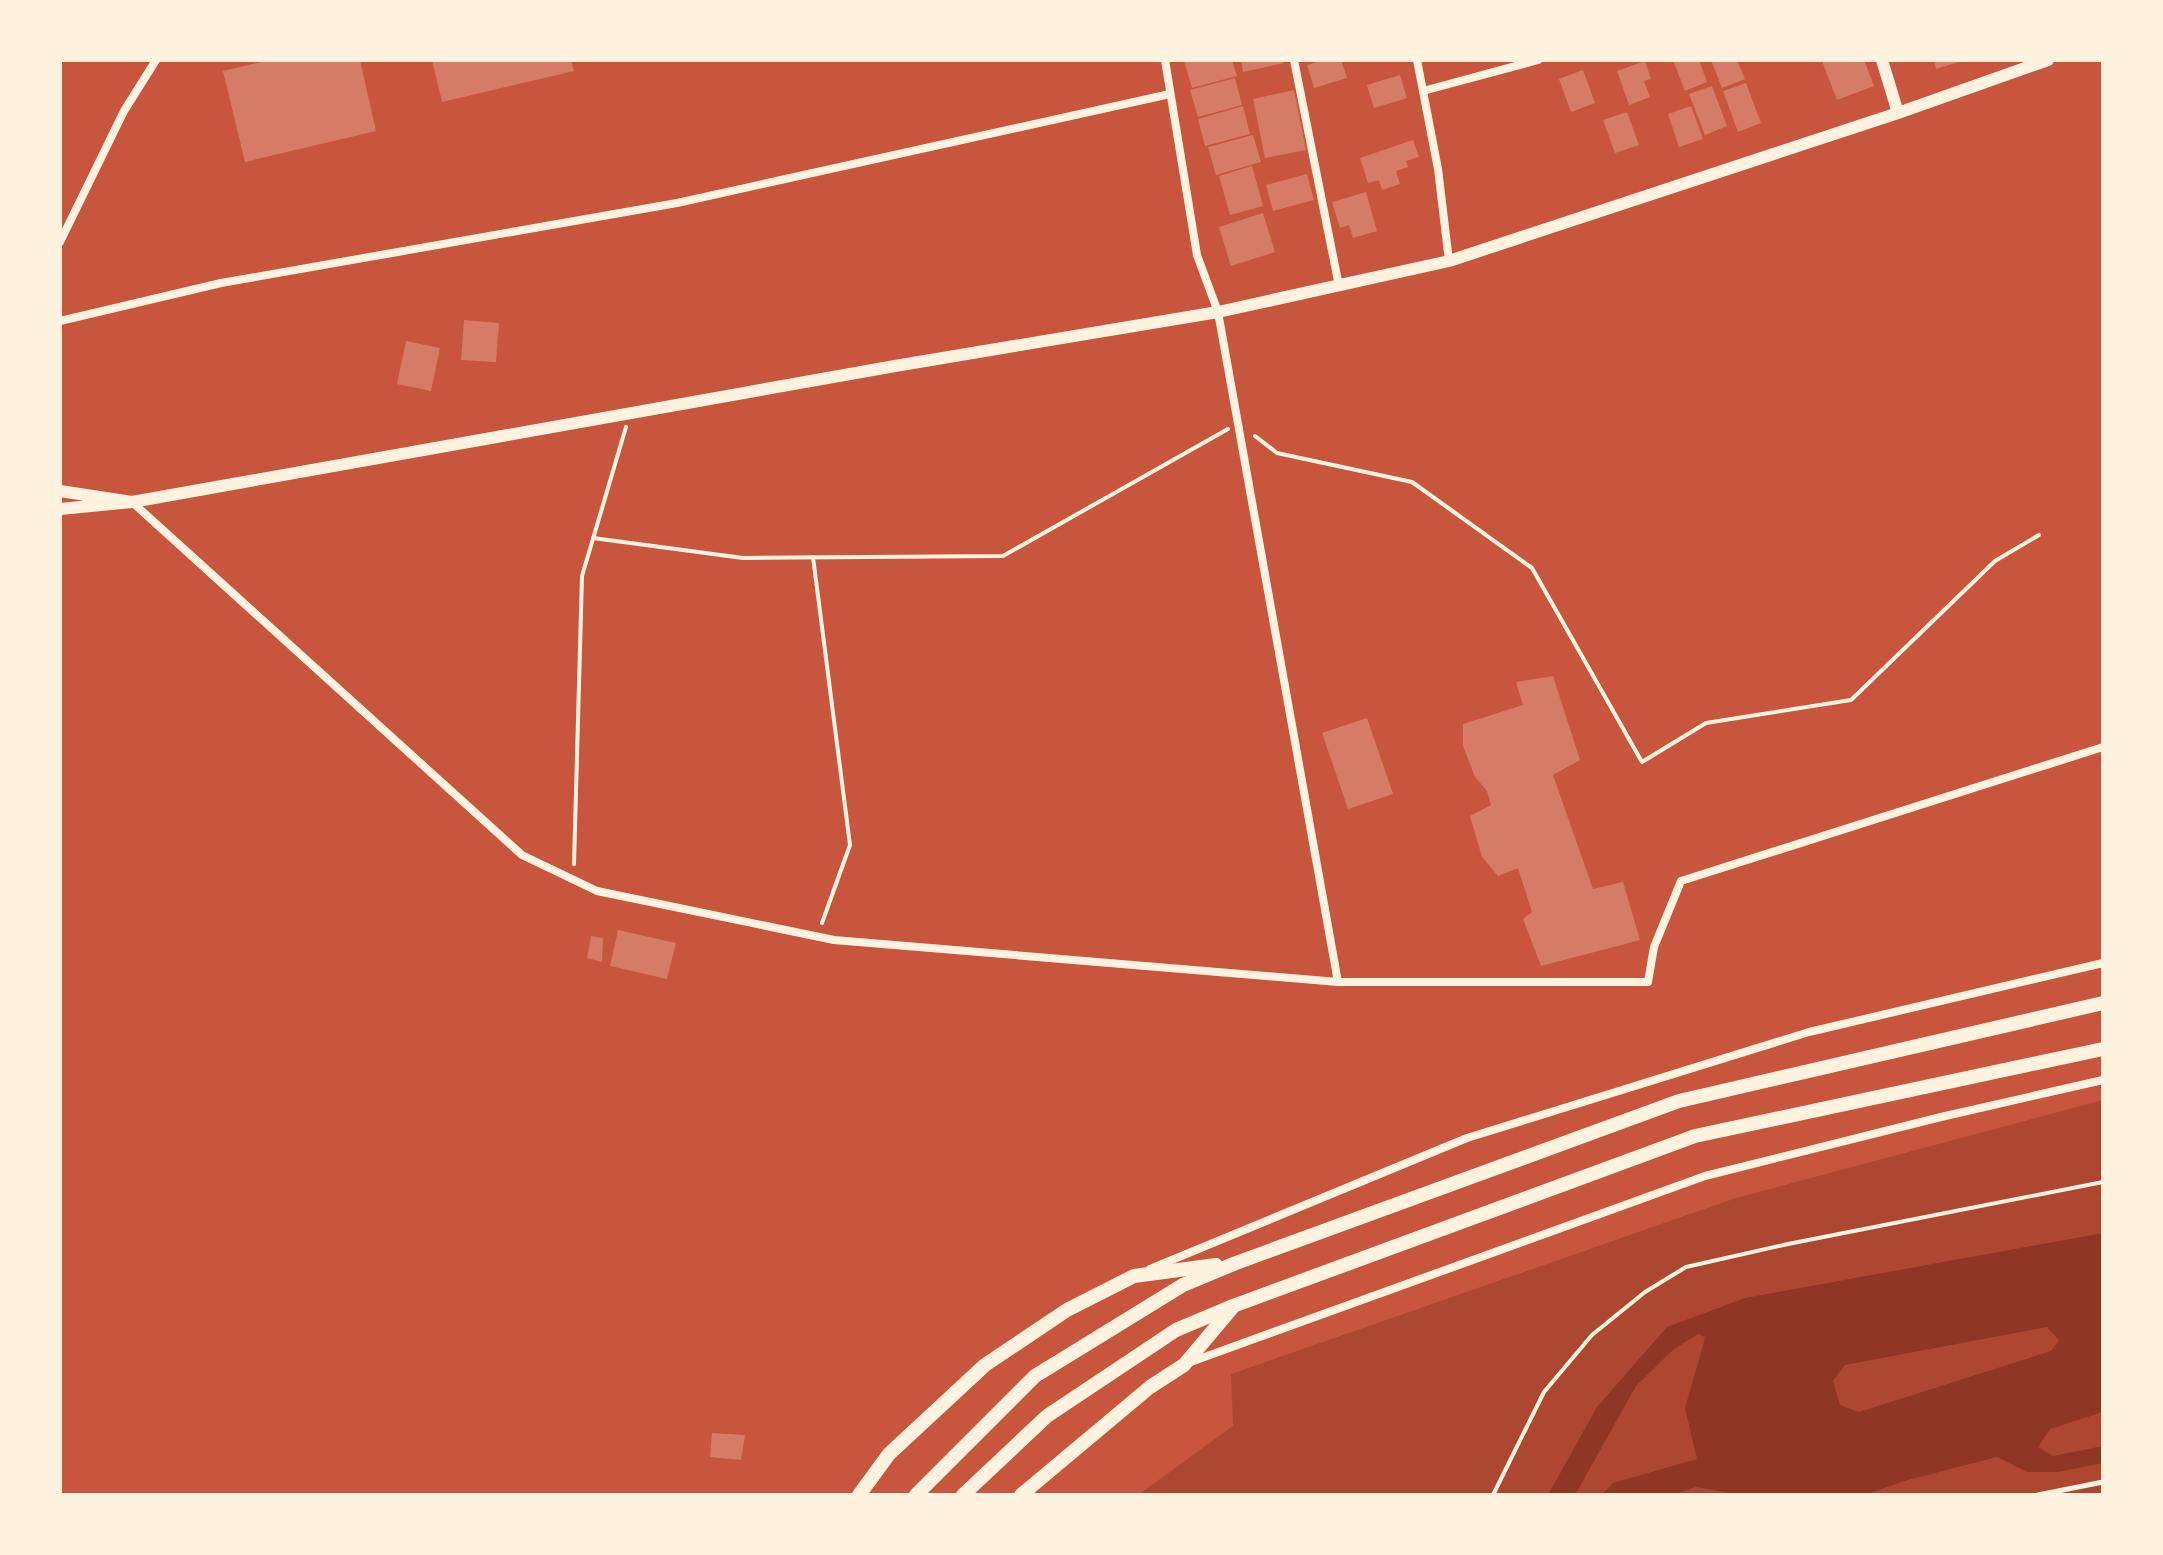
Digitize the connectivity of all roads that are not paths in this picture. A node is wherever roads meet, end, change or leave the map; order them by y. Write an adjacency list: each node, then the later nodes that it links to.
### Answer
1 (156, 60): 11 (street)
2 (1165, 60): 9 (street)
3 (1294, 60): 13 (street)
4 (1417, 60): 8 (street)
5 (1538, 60): 8 (street)
6 (1882, 60): 10 (street)
7 (2048, 60): 10 (street)
8 (1423, 91): 12 (street)
9 (1170, 94): 14 (street); 15 (street)
10 (1898, 113): 12 (street)
11 (60, 242)
12 (1449, 261): 13 (street)
13 (1339, 286): 14 (street)
14 (1218, 312): 17 (street); 21 (street)
15 (60, 321)
16 (60, 491): 17 (street)
17 (132, 502): 18 (street); 21 (street)
18 (60, 509)
19 (2103, 747): 21 (street)
20 (2103, 963): 26 (street)
21 (1338, 982)
22 (2103, 1003): 25 (main road)
23 (2103, 1049): 27 (main road)
24 (2103, 1080): 28 (street)
25 (1236, 1263): 26 (main road); 31 (main road)
26 (1134, 1276): 30 (main road)
27 (1233, 1306): 28 (main road); 32 (main road)
28 (1184, 1365): 33 (main road)
29 (2103, 1482): 34 (lane)
30 (859, 1495)
31 (916, 1495)
32 (963, 1495)
33 (1021, 1495)
34 (2038, 1495)

